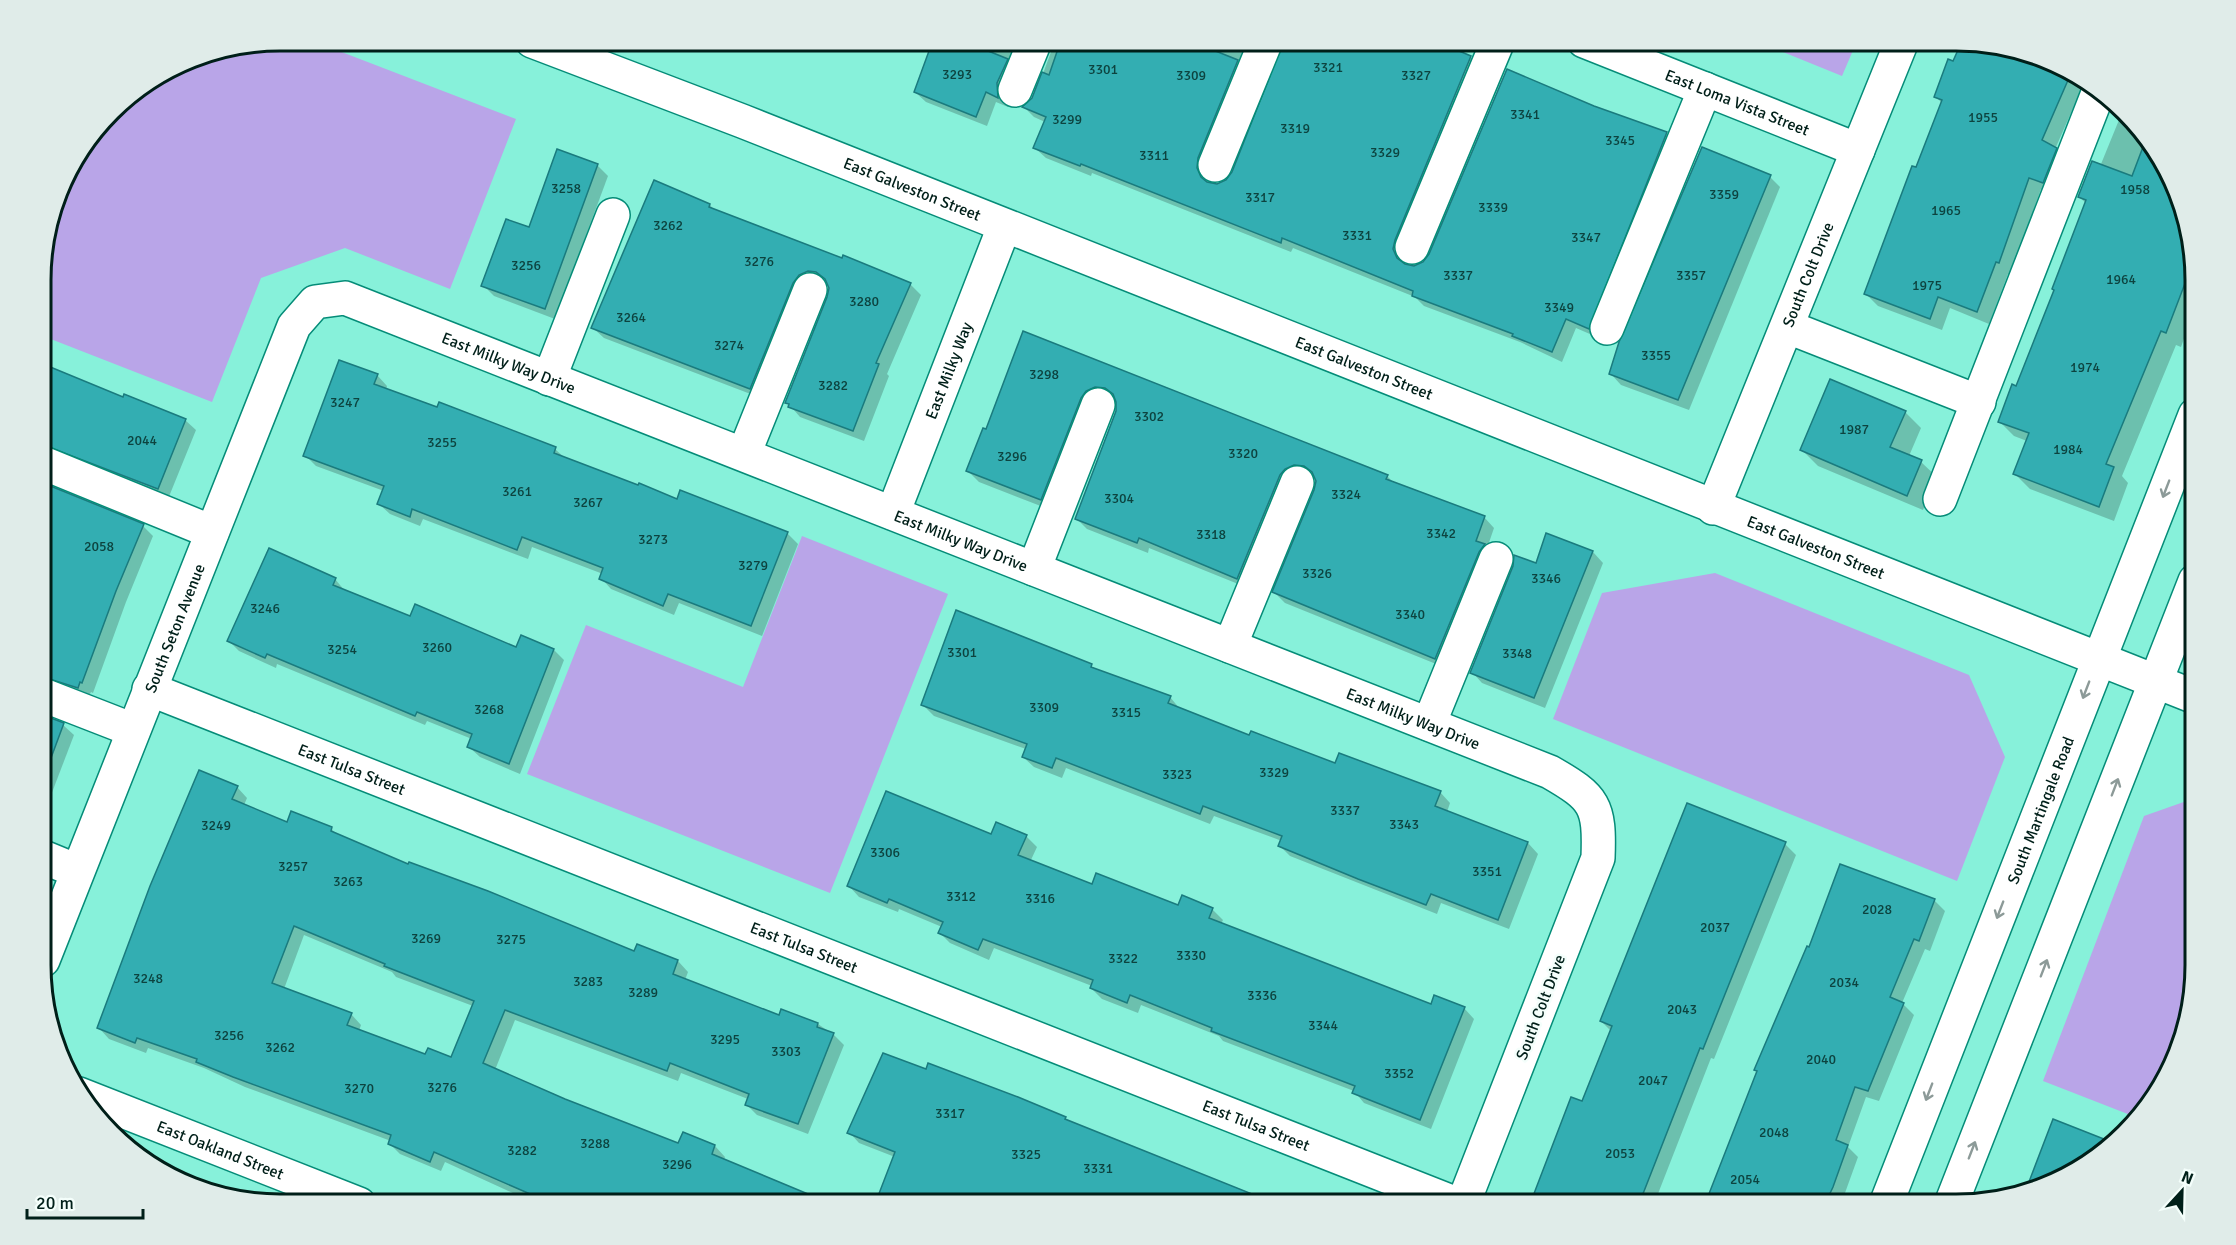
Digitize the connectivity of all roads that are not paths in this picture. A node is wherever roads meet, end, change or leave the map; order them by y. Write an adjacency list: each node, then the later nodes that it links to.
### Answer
1 (560, 51): 13 (street, East Galveston Street)
2 (1031, 51): 8 (street)
3 (1262, 51): 11 (street)
4 (1493, 51): 14 (street)
5 (1611, 51): 7 (street, East Loma Vista Street)
6 (1898, 51): 10 (street, South Colt Drive)
7 (1705, 89): 10 (street, East Loma Vista Street); 18 (street)
8 (1015, 90)
9 (2096, 98): 20 (street)
10 (1858, 150): 17 (street, South Colt Drive)
11 (1215, 165)
12 (613, 216): 19 (street)
13 (1004, 227): 27 (street, East Galveston Street); 28 (street, East Milky Way)
14 (1412, 247)
15 (810, 290): 23 (street)
16 (315, 302): 19 (street, East Milky Way Drive); 29 (street, South Seton Avenue)
17 (1788, 327): 20 (street); 27 (street, South Colt Drive)
18 (1607, 328)
19 (549, 378): 23 (street, East Milky Way Drive)
20 (1979, 402): 26 (street)
21 (1098, 405): 31 (street)
22 (2185, 440): 34 (street, South Martingale Road, one-way to 34)
23 (744, 454): 28 (street, East Milky Way Drive)
24 (51, 467): 29 (street)
25 (1297, 483): 33 (street)
26 (1940, 499)
27 (1713, 508): 34 (street, East Galveston Street)
28 (893, 513): 31 (street, East Milky Way Drive)
29 (212, 532): 36 (street, South Seton Avenue)
30 (1496, 559): 39 (street)
31 (1034, 569): 33 (street, East Milky Way Drive)
32 (2185, 607): 35 (street)
33 (1230, 646): 39 (street, East Milky Way Drive)
34 (2098, 660): 35 (street, East Galveston Street); 49 (street, South Martingale Road, one-way to 49)
35 (2156, 681): 37 (street, East Galveston Street); 50 (street, one-way to 35)
36 (149, 689): 40 (street, South Seton Avenue); 47 (street, East Tulsa Street)
37 (2185, 693)
38 (51, 698): 40 (street)
39 (1429, 724): 41 (street, East Milky Way Drive)
40 (133, 730): 43 (street, South Seton Avenue)
41 (1593, 807): 48 (street, South Colt Drive)
42 (51, 861): 43 (street)
43 (77, 871): 44 (street, South Seton Avenue)
44 (51, 937)
45 (95, 1100): 46 (street, East Oakland Street)
46 (334, 1194)
47 (1432, 1194)
48 (1467, 1194)
49 (1890, 1194)
50 (1955, 1194)

